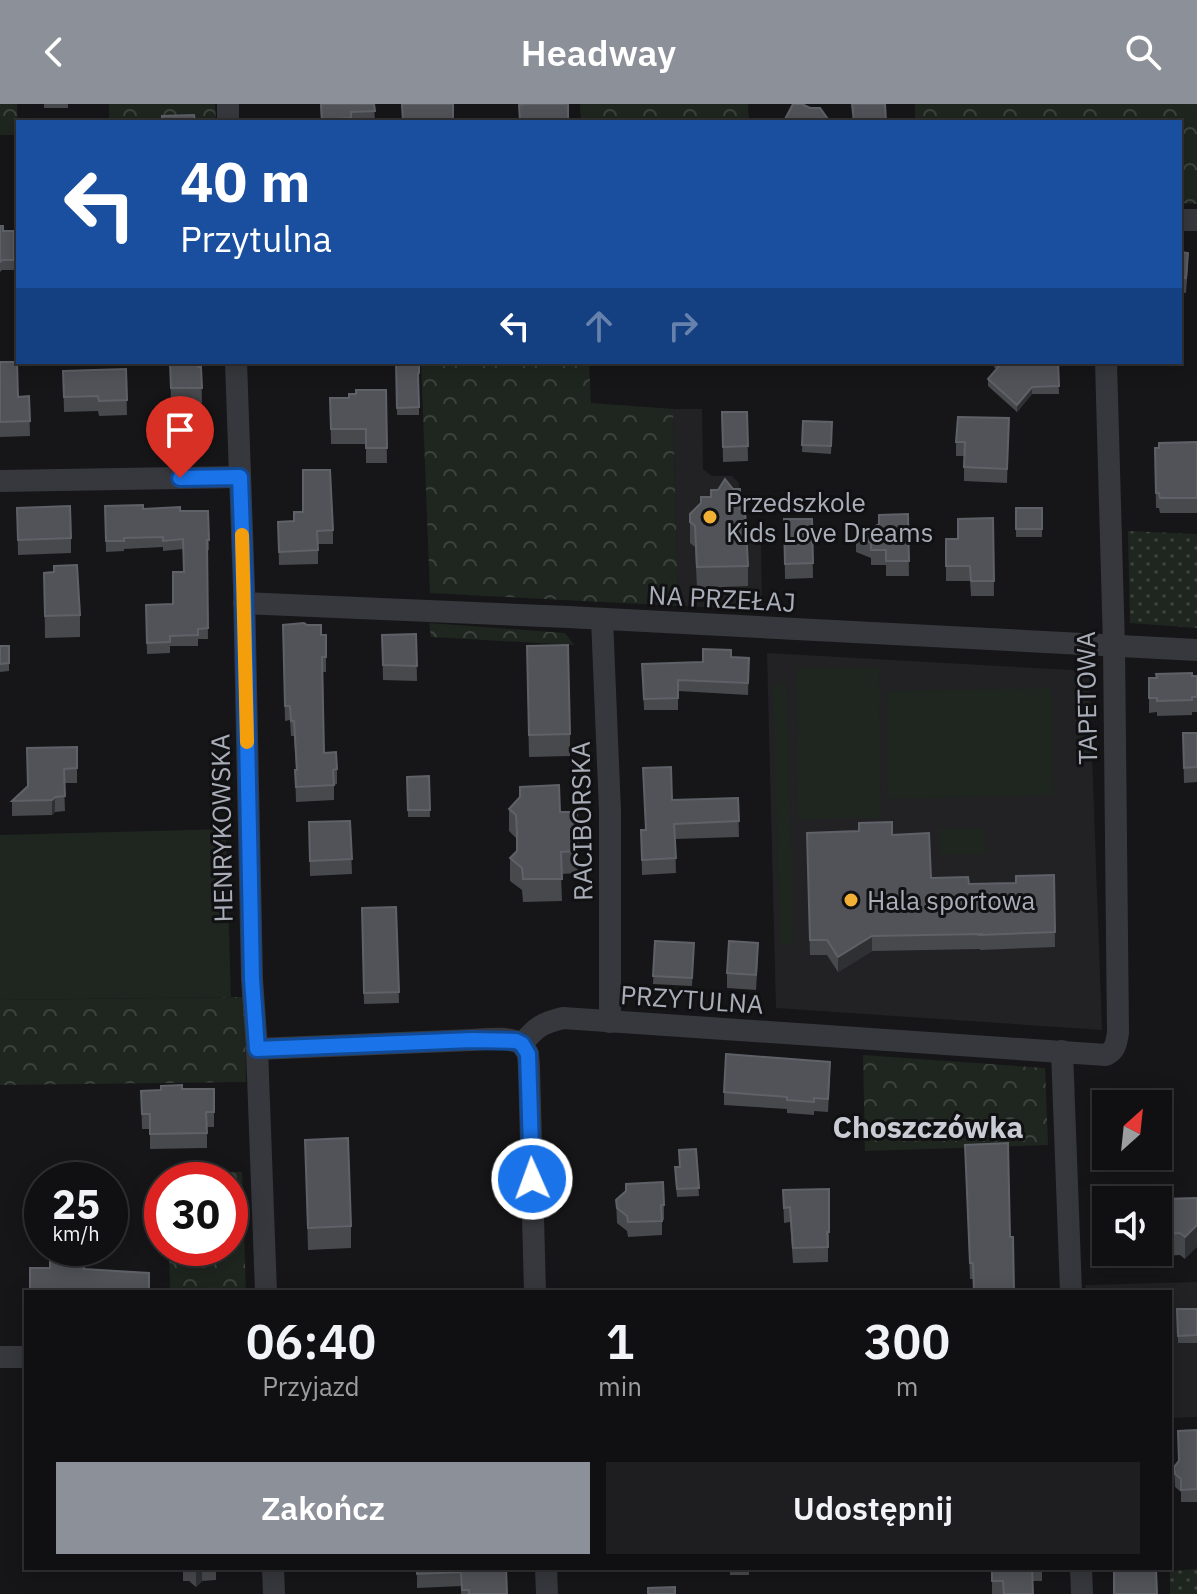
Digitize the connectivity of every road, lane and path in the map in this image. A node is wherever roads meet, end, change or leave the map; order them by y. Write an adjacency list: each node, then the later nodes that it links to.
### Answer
1 (236, 364): 3 (street, HENRYKOWSKA)
2 (1106, 364): 7 (street, TAPETOWA)
3 (240, 477): 4 (street); 5 (street, HENRYKOWSKA)
4 (0, 481)
5 (244, 603): 6 (street, NA PRZEŁAJ); 12 (street, HENRYKOWSKA)
6 (602, 619): 7 (street, NA PRZEŁAJ); 9 (street, RACIBORSKA)
7 (1114, 646): 8 (street, NA PRZEŁAJ); 10 (street, TAPETOWA)
8 (1197, 650)
9 (610, 1022): 11 (street, PRZYTULNA); 13 (street, PRZYTULNA)
10 (1118, 1033): 13 (street, PRZYTULNA)
11 (522, 1044): 12 (street); 15 (street)
12 (257, 1049): 14 (street, HENRYKOWSKA)
13 (1062, 1051): 16 (street)
14 (266, 1290)
15 (535, 1290)
16 (1071, 1290)
17 (0, 1357): 18 (street)
18 (24, 1357)
19 (273, 1570): 22 (street)
20 (546, 1570): 23 (street)
21 (1081, 1570): 24 (street)
22 (274, 1594)
23 (547, 1594)
24 (1082, 1594)

